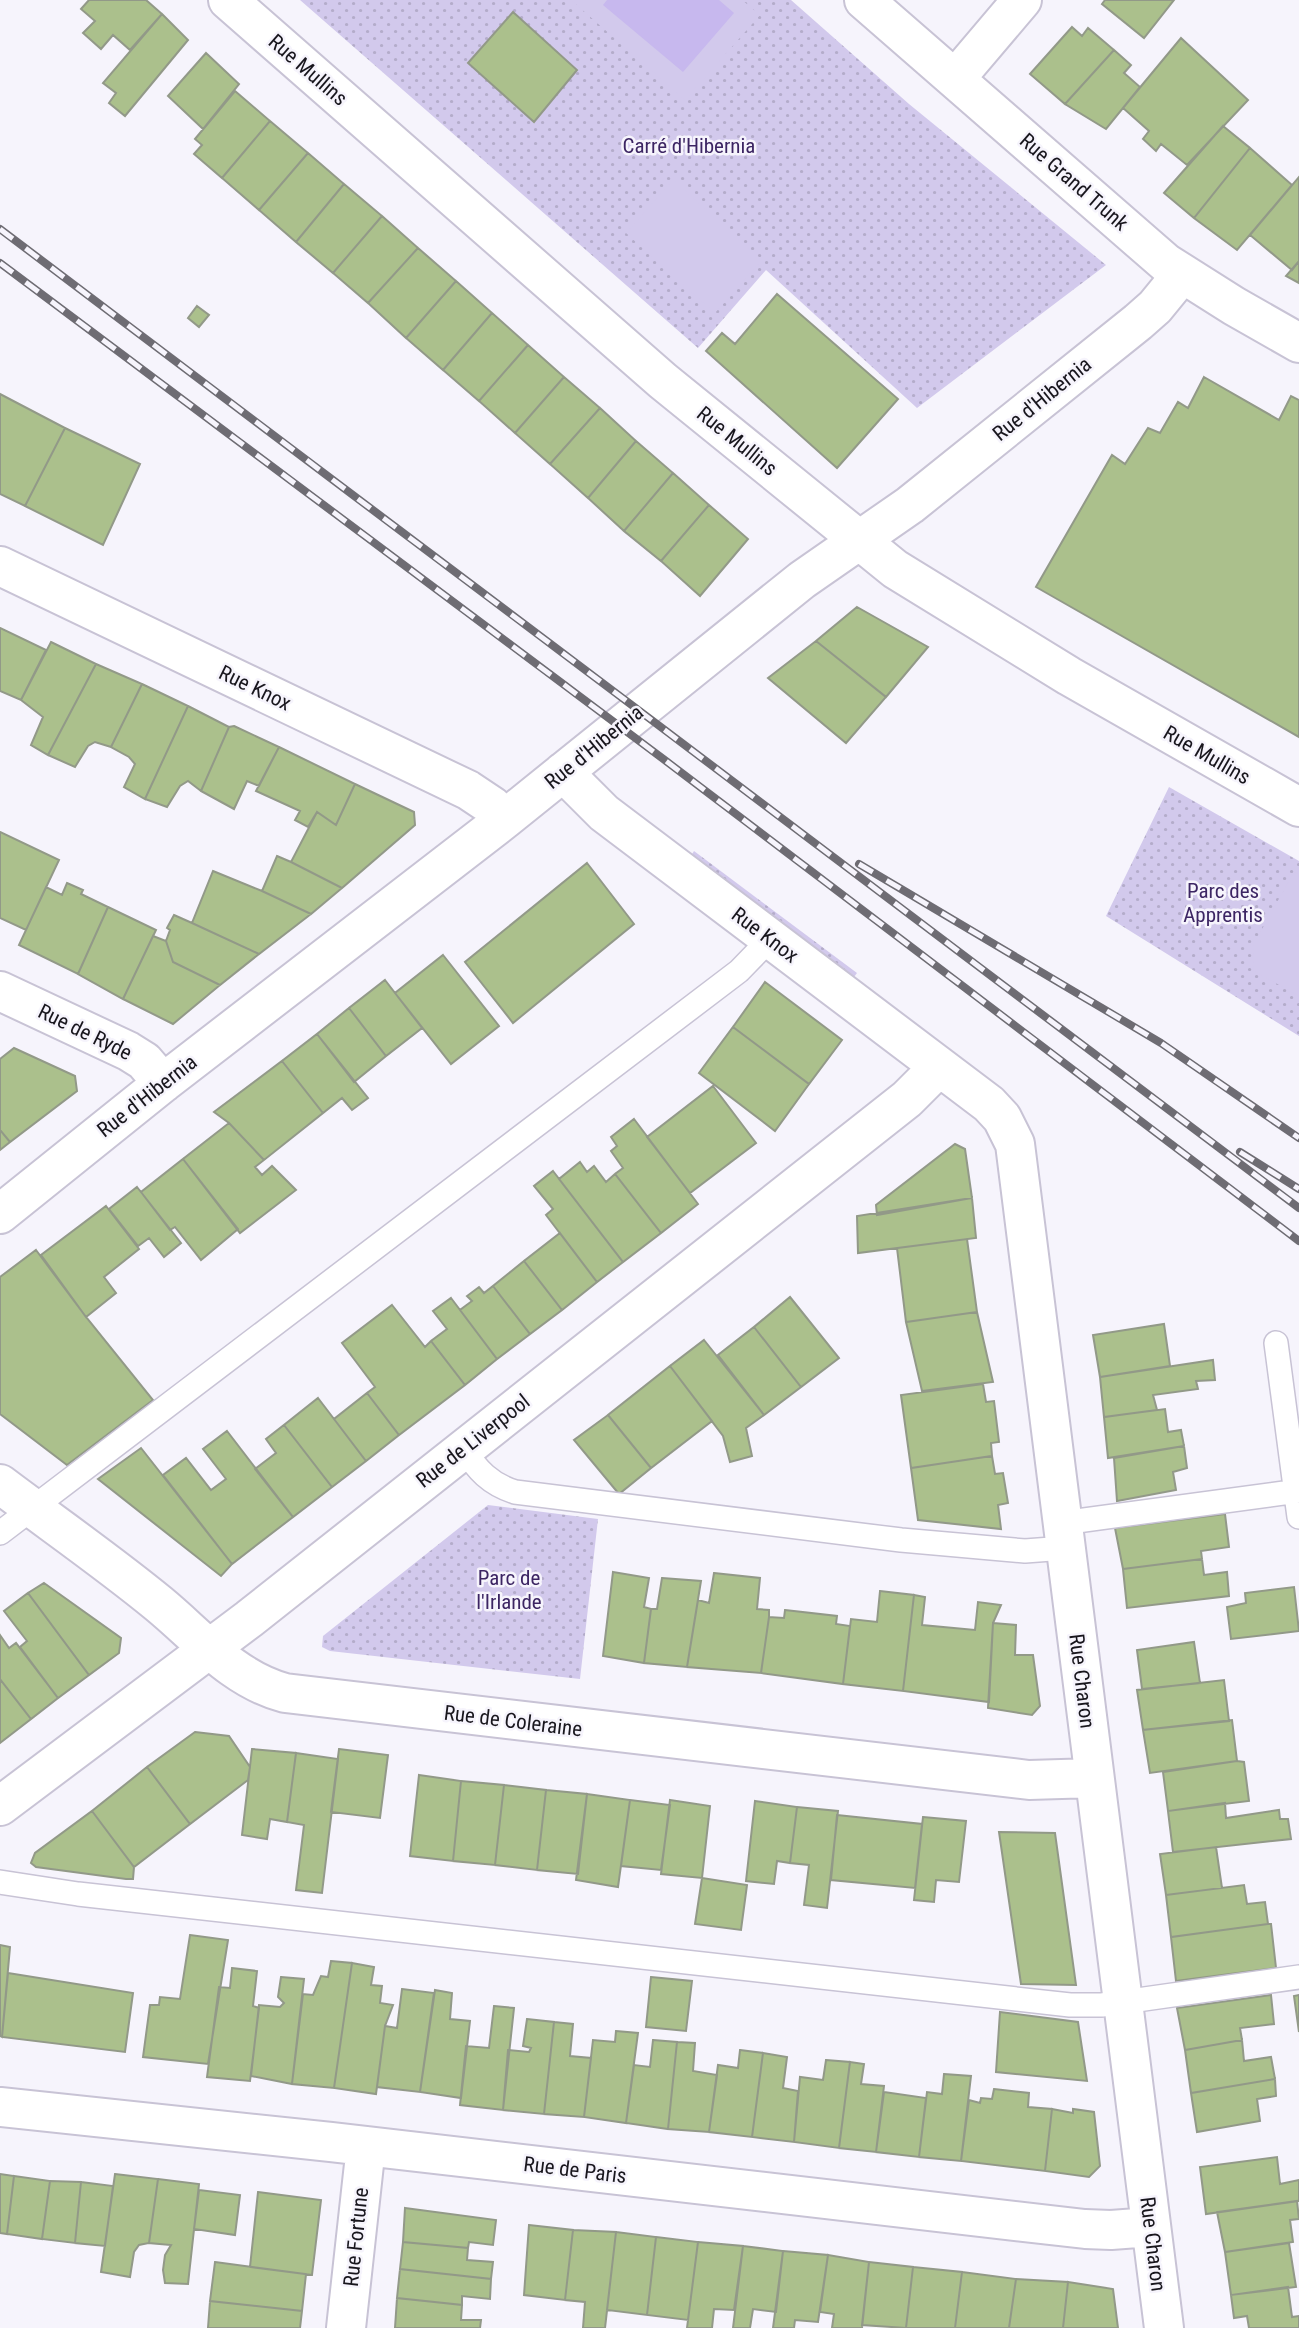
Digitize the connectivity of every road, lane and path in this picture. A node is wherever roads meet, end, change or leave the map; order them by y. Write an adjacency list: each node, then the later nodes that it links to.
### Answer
1 (228, 0): 7 (street, Rue Mullins)
2 (864, 0): 4 (street, Rue Grand Trunk)
3 (1022, 0): 4 (street)
4 (955, 79): 5 (street, Rue Grand Trunk)
5 (1182, 274): 6 (street, Rue Grand Trunk); 7 (street, Rue d'Hibernia)
6 (1299, 343)
7 (858, 541): 9 (street, Rue d'Hibernia); 10 (street, Rue Mullins)
8 (0, 566): 11 (street, Rue Knox)
9 (563, 772): 11 (street, Rue d'Hibernia); 12 (street, Rue Knox)
10 (1299, 807)
11 (505, 818): 15 (street, Rue d'Hibernia)
12 (770, 939): 14 (street, Rue Knox); 21 (lane)
13 (0, 991): 15 (street, Rue de Ryde)
14 (939, 1067): 18 (street, Rue de Liverpool); 24 (street, Rue Charon)
15 (163, 1083): 16 (street, Rue d'Hibernia)
16 (0, 1214)
17 (1276, 1343): 20 (lane)
18 (464, 1448): 24 (lane); 25 (street, Rue de Liverpool)
19 (0, 1484): 21 (street, Rue de Coleraine)
20 (1297, 1491): 22 (lane); 24 (lane)
21 (32, 1508): 23 (lane); 25 (street, Rue de Coleraine)
22 (1299, 1517)
23 (0, 1533)
24 (1064, 1535): 26 (street, Rue Charon)
25 (209, 1650): 26 (street, Rue de Coleraine); 27 (street, Rue de Liverpool)
26 (1094, 1778): 30 (street, Rue Charon)
27 (0, 1806)
28 (0, 1882): 30 (lane)
29 (1299, 1977): 30 (lane)
30 (1122, 2002): 33 (street, Rue Charon)
31 (0, 2107): 32 (street, Rue de Paris)
32 (366, 2146): 33 (street, Rue de Paris); 34 (street, Rue Fortune)
33 (1150, 2227): 35 (street, Rue Charon)
34 (346, 2328)
35 (1164, 2328)

